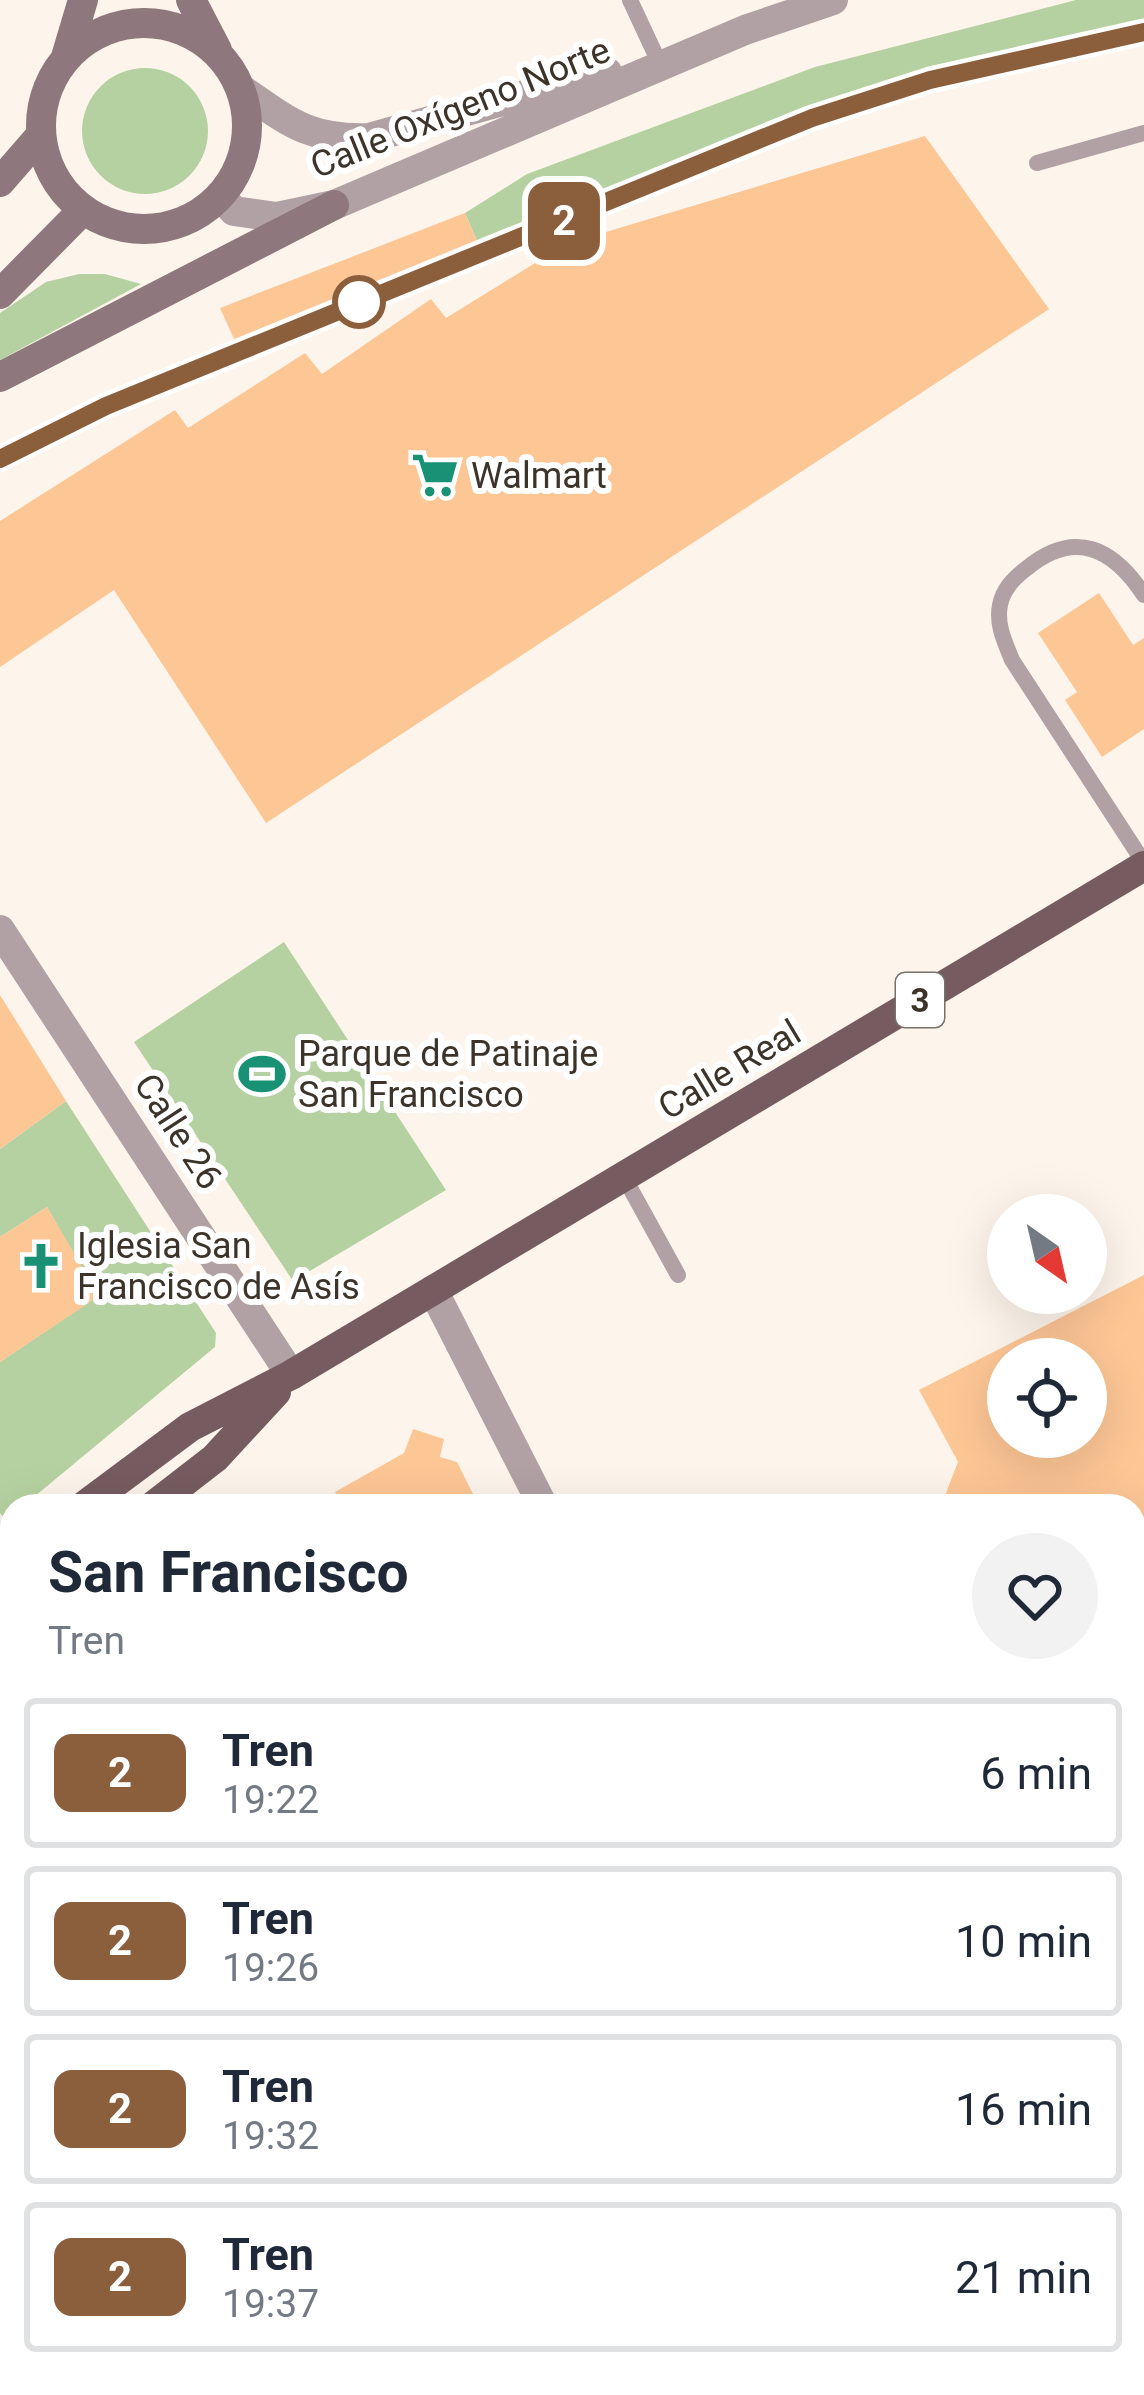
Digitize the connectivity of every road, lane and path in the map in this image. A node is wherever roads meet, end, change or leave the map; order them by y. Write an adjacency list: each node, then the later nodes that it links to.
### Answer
1 (191, 0): 6 (main road)
2 (630, 0): 8 (lane)
3 (833, 0): 5 (street, Calle Oxígeno Norte)
4 (74, 4): 7 (main road)
5 (728, 37): 8 (street, Calle Oxígeno Norte); 15 (street, Calle Oxígeno Norte)
6 (219, 55): 7 (main road); 9 (main road)
7 (67, 57): 11 (main road)
8 (657, 58): 9 (street, Calle Oxígeno Norte)
9 (241, 89): 14 (main road)
10 (1144, 133): 12 (lane)
11 (40, 136): 13 (main road); 16 (main road)
12 (1037, 163)
13 (0, 182)
14 (220, 196): 15 (street, Calle Oxígeno Norte); 16 (main road)
15 (334, 205): 18 (main road)
16 (82, 210): 17 (main road)
17 (0, 294)
18 (0, 377)
19 (1144, 595): 20 (lane)
20 (1144, 864): 22 (main road, Calle Real / 3)
21 (0, 930): 25 (street, Calle 26)
22 (624, 1177): 23 (lane); 24 (main road, Calle Real / 3)
23 (678, 1275)
24 (433, 1290): 25 (main road, Calle Real / 3); 28 (street)
25 (291, 1375): 26 (main road, Calle Real / 3); 27 (main road, Calle Real / 3)
26 (100, 1494)
27 (168, 1494)
28 (536, 1494)

